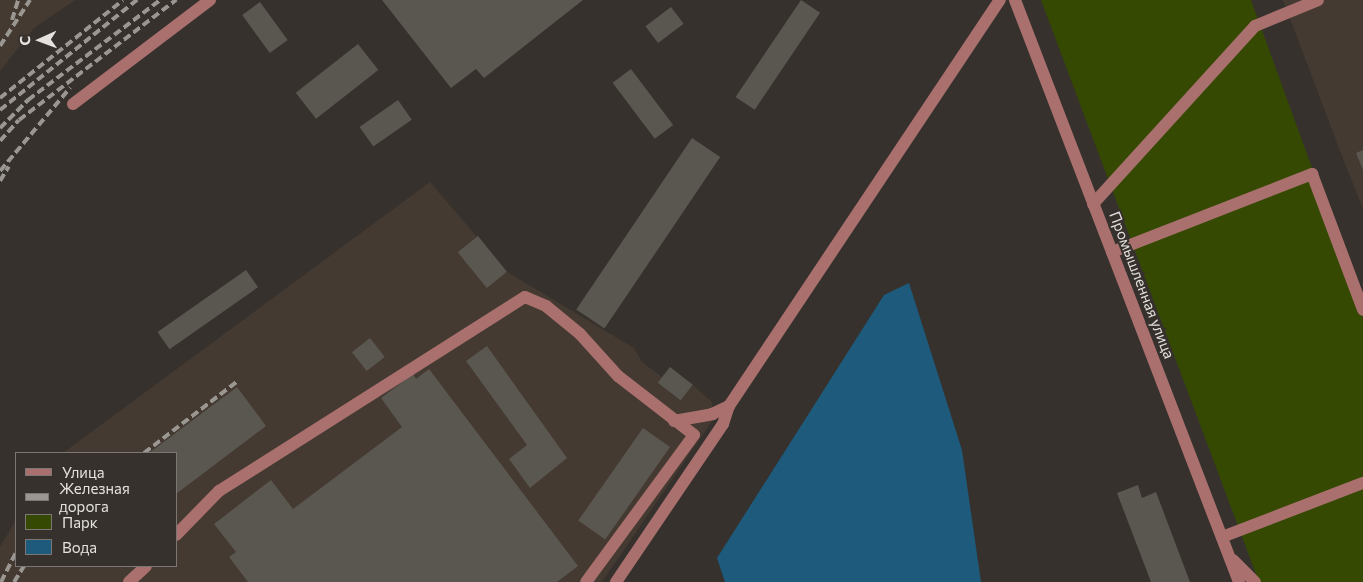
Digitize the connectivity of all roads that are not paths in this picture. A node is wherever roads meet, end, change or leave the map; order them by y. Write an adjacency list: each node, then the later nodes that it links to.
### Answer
1 (210, 0): 5 (street)
2 (1000, 0): 9 (street)
3 (1015, 0): 6 (street, Промышленная улица)
4 (1318, 0): 6 (street)
5 (73, 104)
6 (1093, 204): 7 (street, Промышленная улица)
7 (1112, 252): 8 (street); 13 (street, Промышленная улица)
8 (1363, 310)
9 (729, 406): 10 (street); 18 (street)
10 (674, 421): 12 (street); 17 (street)
11 (1363, 483): 13 (street)
12 (178, 533)
13 (1222, 537): 14 (street, Промышленная улица)
14 (1229, 556): 19 (street, Промышленная улица); 20 (street)
15 (145, 567): 16 (street)
16 (129, 582)
17 (586, 582)
18 (616, 582)
19 (1239, 582)
20 (1254, 582)

